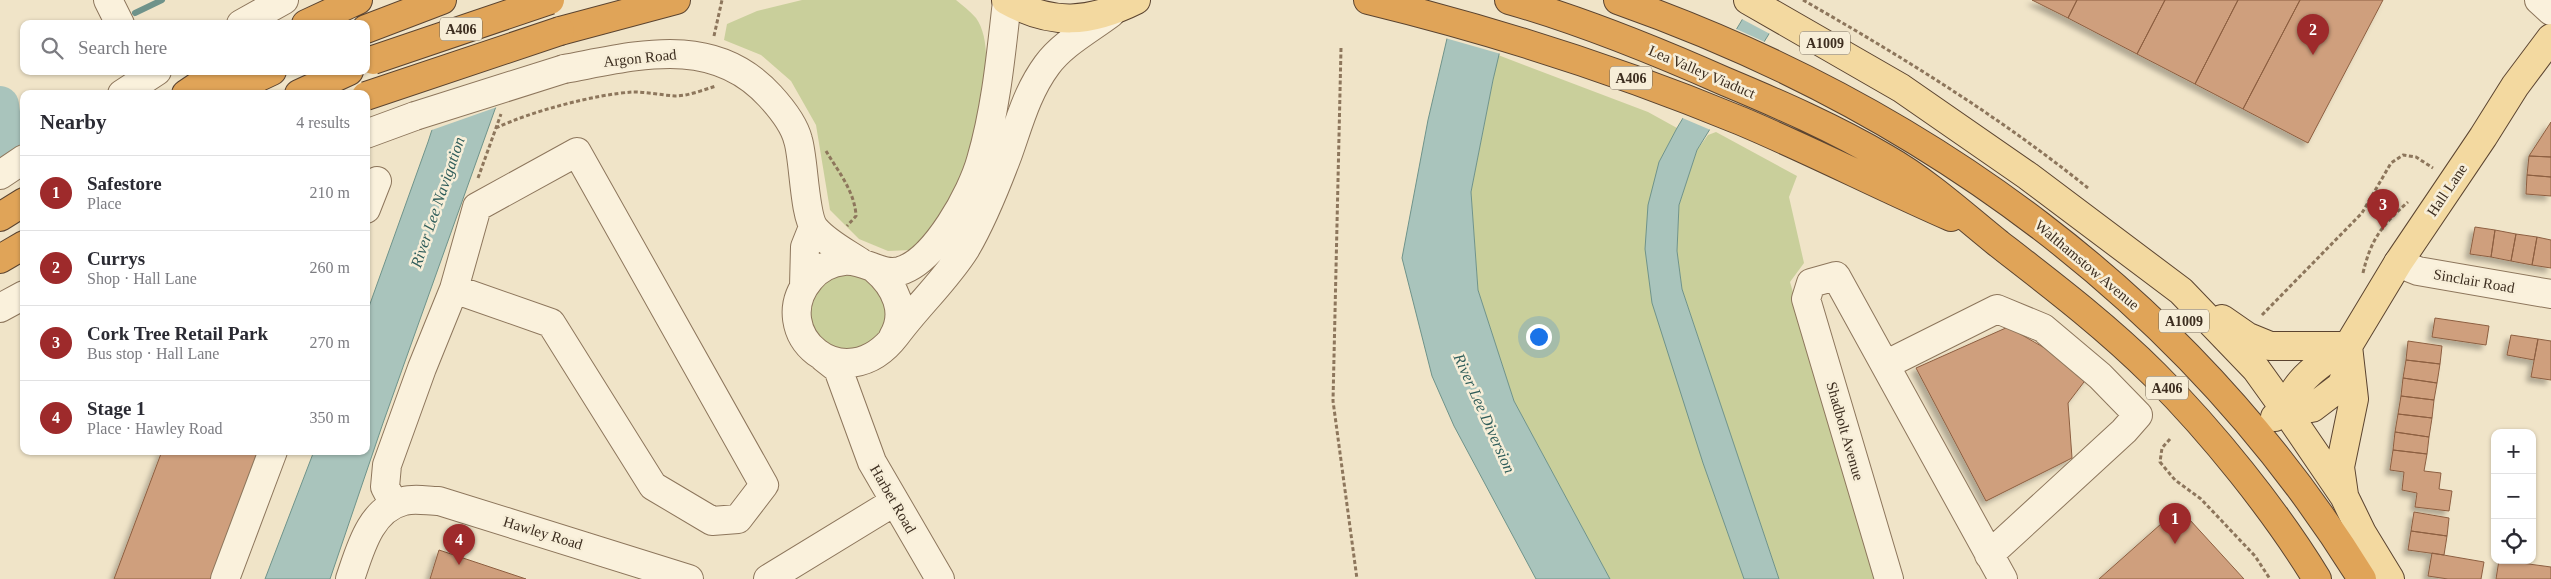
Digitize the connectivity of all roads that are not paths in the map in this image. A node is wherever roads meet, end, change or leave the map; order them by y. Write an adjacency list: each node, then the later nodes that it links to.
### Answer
1 (108, 0): 16 (street)
2 (284, 0): 17 (street)
3 (358, 0): 18 (highway)
4 (442, 0): 19 (highway, A406)
5 (550, 0): 21 (highway, A406, bridge)
6 (676, 0): 30 (highway, bridge)
7 (1136, 0): 15 (main road)
8 (1368, 0): 40 (highway, A406)
9 (1510, 0): 40 (highway, Lea Valley Viaduct / A406)
10 (1618, 0): 71 (highway, Walthamstow Avenue / A406)
11 (1748, 0): 38 (main road, A1009)
12 (2539, 0): 14 (street)
13 (1006, 1): 15 (main road); 44 (street)
14 (2551, 11)
15 (1111, 13): 51 (street)
16 (118, 20)
17 (248, 20)
18 (315, 20)
19 (375, 25)
20 (2551, 38): 43 (main road, Hall Lane)
21 (370, 62)
22 (147, 75): 26 (street)
23 (214, 75): 27 (highway)
24 (263, 75): 28 (highway)
25 (340, 75): 29 (highway)
26 (127, 90)
27 (192, 90)
28 (232, 90)
29 (309, 90)
30 (370, 95)
31 (370, 133): 39 (street, Argon Road, bridge)
32 (20, 162): 33 (street)
33 (0, 175)
34 (377, 181): 35 (street)
35 (370, 198)
36 (20, 204): 37 (highway)
37 (0, 217)
38 (2094, 224): 47 (main road, A1009); 55 (main road, A1009)
39 (813, 227): 44 (street); 45 (street, Argon Road)
40 (1982, 230): 70 (highway, A406)
41 (20, 248): 42 (highway)
42 (0, 260)
43 (2398, 263): 48 (street, Sinclair Road); 52 (main road, Hall Lane)
44 (868, 266): 45 (street); 51 (street)
45 (804, 286): 53 (street)
46 (454, 289): 46 (street); 60 (street)
47 (2182, 291): 52 (main road, A1009); 55 (main road)
48 (2551, 294)
49 (20, 297): 50 (street)
50 (0, 308)
51 (882, 351): 53 (street); 56 (street)
52 (2349, 355): 55 (main road, Hall Lane); 58 (main road)
53 (824, 358): 56 (street, Harbet Road)
54 (1885, 366): 62 (street); 62 (street); 68 (street, Shadbolt Avenue)
55 (2280, 413): 58 (main road); 61 (main road)
56 (854, 416): 59 (street, Harbet Road)
57 (272, 455): 63 (street)
58 (2344, 496): 61 (main road)
59 (894, 502): 66 (street); 67 (street, Harbet Road)
60 (394, 504): 64 (street); 65 (street, Hawley Road)
61 (2362, 533): 72 (main road)
62 (1989, 554): 69 (street)
63 (225, 579)
64 (350, 579)
65 (689, 579)
66 (768, 579)
67 (940, 579)
68 (1889, 579)
69 (2003, 579)
70 (2317, 579)
71 (2362, 579)
72 (2390, 579)

